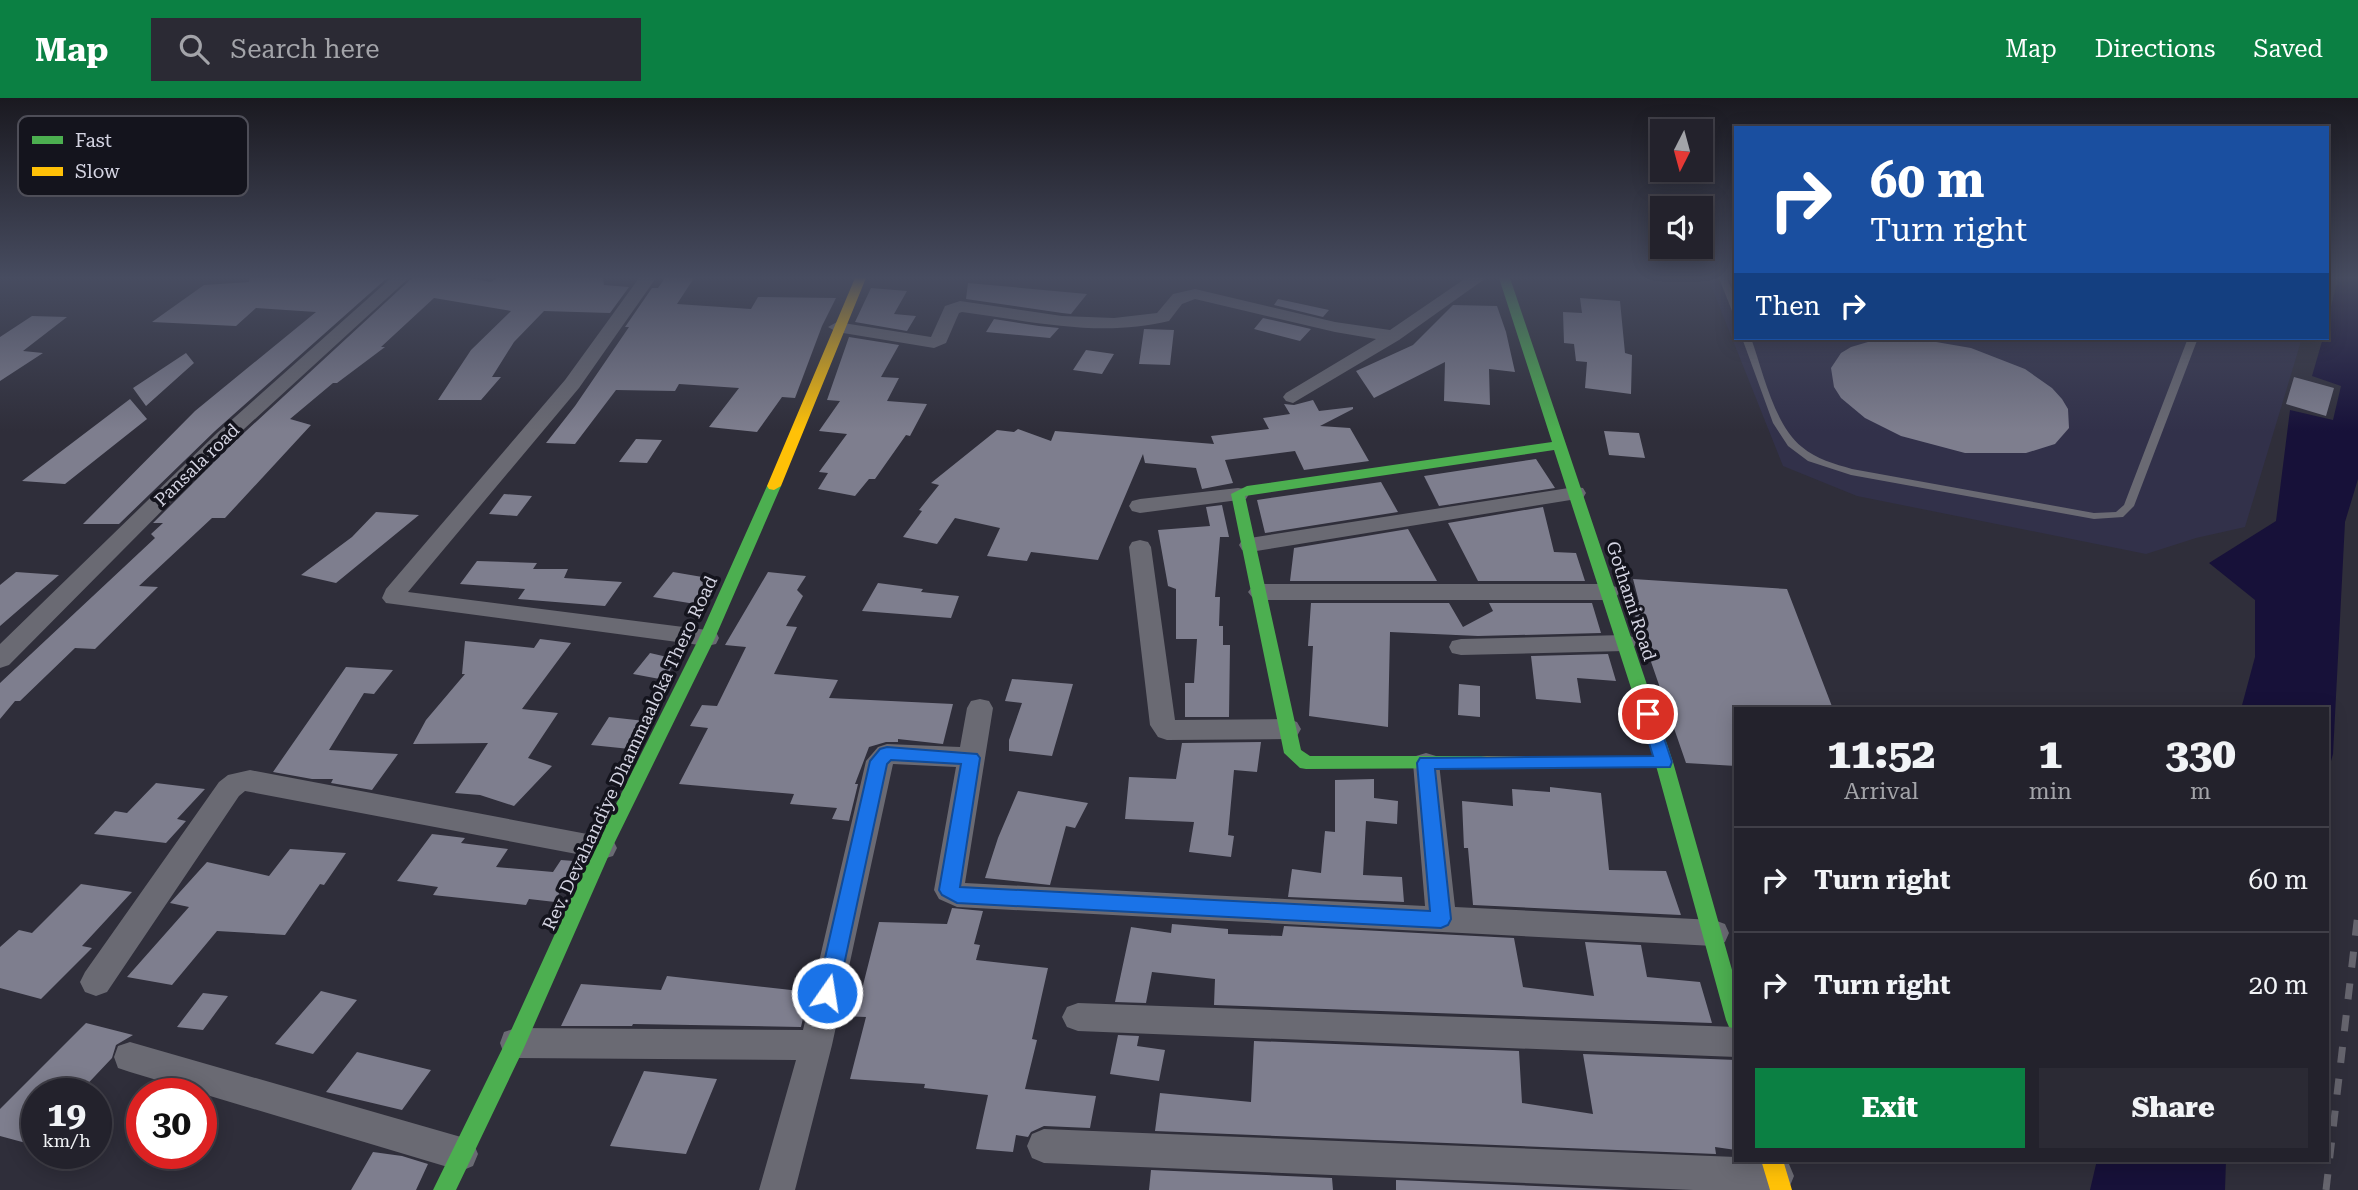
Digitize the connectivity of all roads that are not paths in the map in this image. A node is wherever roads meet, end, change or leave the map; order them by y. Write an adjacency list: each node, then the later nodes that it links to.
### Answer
1 (344, 329): 24 (street, Pansala road)
2 (611, 329): 21 (street)
3 (836, 329): 21 (street, Rev. Devahandiye Dhammaaloka Thero Road)
4 (849, 329): 5 (street)
5 (944, 329)
6 (1348, 329): 9 (street)
7 (1403, 329): 9 (street)
8 (1521, 329): 13 (street, Gothami Road)
9 (1393, 336): 12 (street)
10 (1747, 340): 11 (lane)
11 (2192, 340)
12 (1293, 397)
13 (1559, 445): 14 (street, Gothami Road); 15 (street)
14 (1575, 493): 17 (street); 20 (street, Gothami Road)
15 (1238, 494): 16 (street); 17 (street)
16 (1140, 506)
17 (1250, 545): 19 (street)
18 (1140, 547): 26 (street)
19 (1260, 592): 20 (street); 26 (street)
20 (1608, 592): 22 (street, Gothami Road)
21 (708, 638): 30 (street, Rev. Devahandiye Dhammaaloka Thero Road)
22 (1624, 642): 23 (street); 28 (street, Gothami Road)
23 (1461, 647)
24 (0, 660)
25 (980, 709): 27 (street)
26 (1288, 729): 29 (street)
27 (971, 758): 31 (street); 38 (street)
28 (1664, 762): 29 (street); 32 (street, Gothami Road)
29 (1426, 763): 31 (street)
30 (603, 848): 33 (street); 37 (street, Rev. Devahandiye Dhammaaloka Thero Road)
31 (1441, 919): 32 (street)
32 (1714, 933): 34 (street, Gothami Road)
33 (96, 982)
34 (1734, 1012)
35 (1077, 1017): 36 (street)
36 (1734, 1042)
37 (516, 1043): 38 (street); 41 (street, Rev. Devahandiye Dhammaaloka Thero Road)
38 (816, 1045): 44 (street)
39 (130, 1057): 41 (street)
40 (1044, 1146): 42 (street)
41 (461, 1154): 43 (street, Rev. Devahandiye Dhammaaloka Thero Road)
42 (1776, 1175)
43 (444, 1190)
44 (776, 1190)

